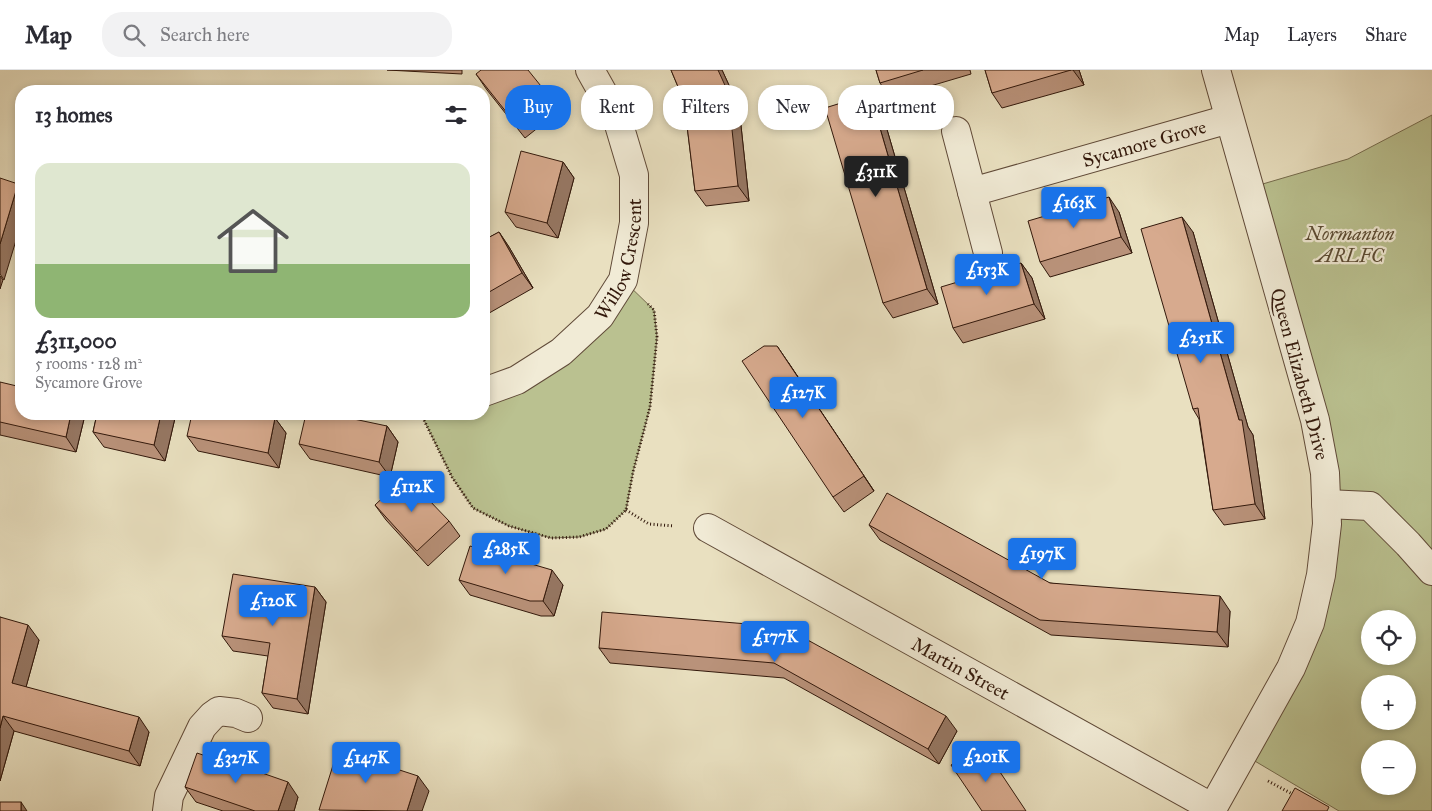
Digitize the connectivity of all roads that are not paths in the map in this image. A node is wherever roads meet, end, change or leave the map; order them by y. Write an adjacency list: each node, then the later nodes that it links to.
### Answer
1 (590, 70): 7 (street, Willow Crescent)
2 (1216, 70): 3 (street, Queen Elizabeth Drive)
3 (1230, 119): 5 (street, Sycamore Grove); 8 (street, Queen Elizabeth Drive)
4 (956, 131): 5 (street)
5 (972, 192): 6 (street)
6 (988, 253)
7 (490, 390)
8 (1326, 504): 10 (street); 12 (street, Queen Elizabeth Drive)
9 (708, 528): 12 (street, Martin Street)
10 (1432, 571)
11 (248, 718): 13 (street)
12 (1212, 810)
13 (167, 811)

